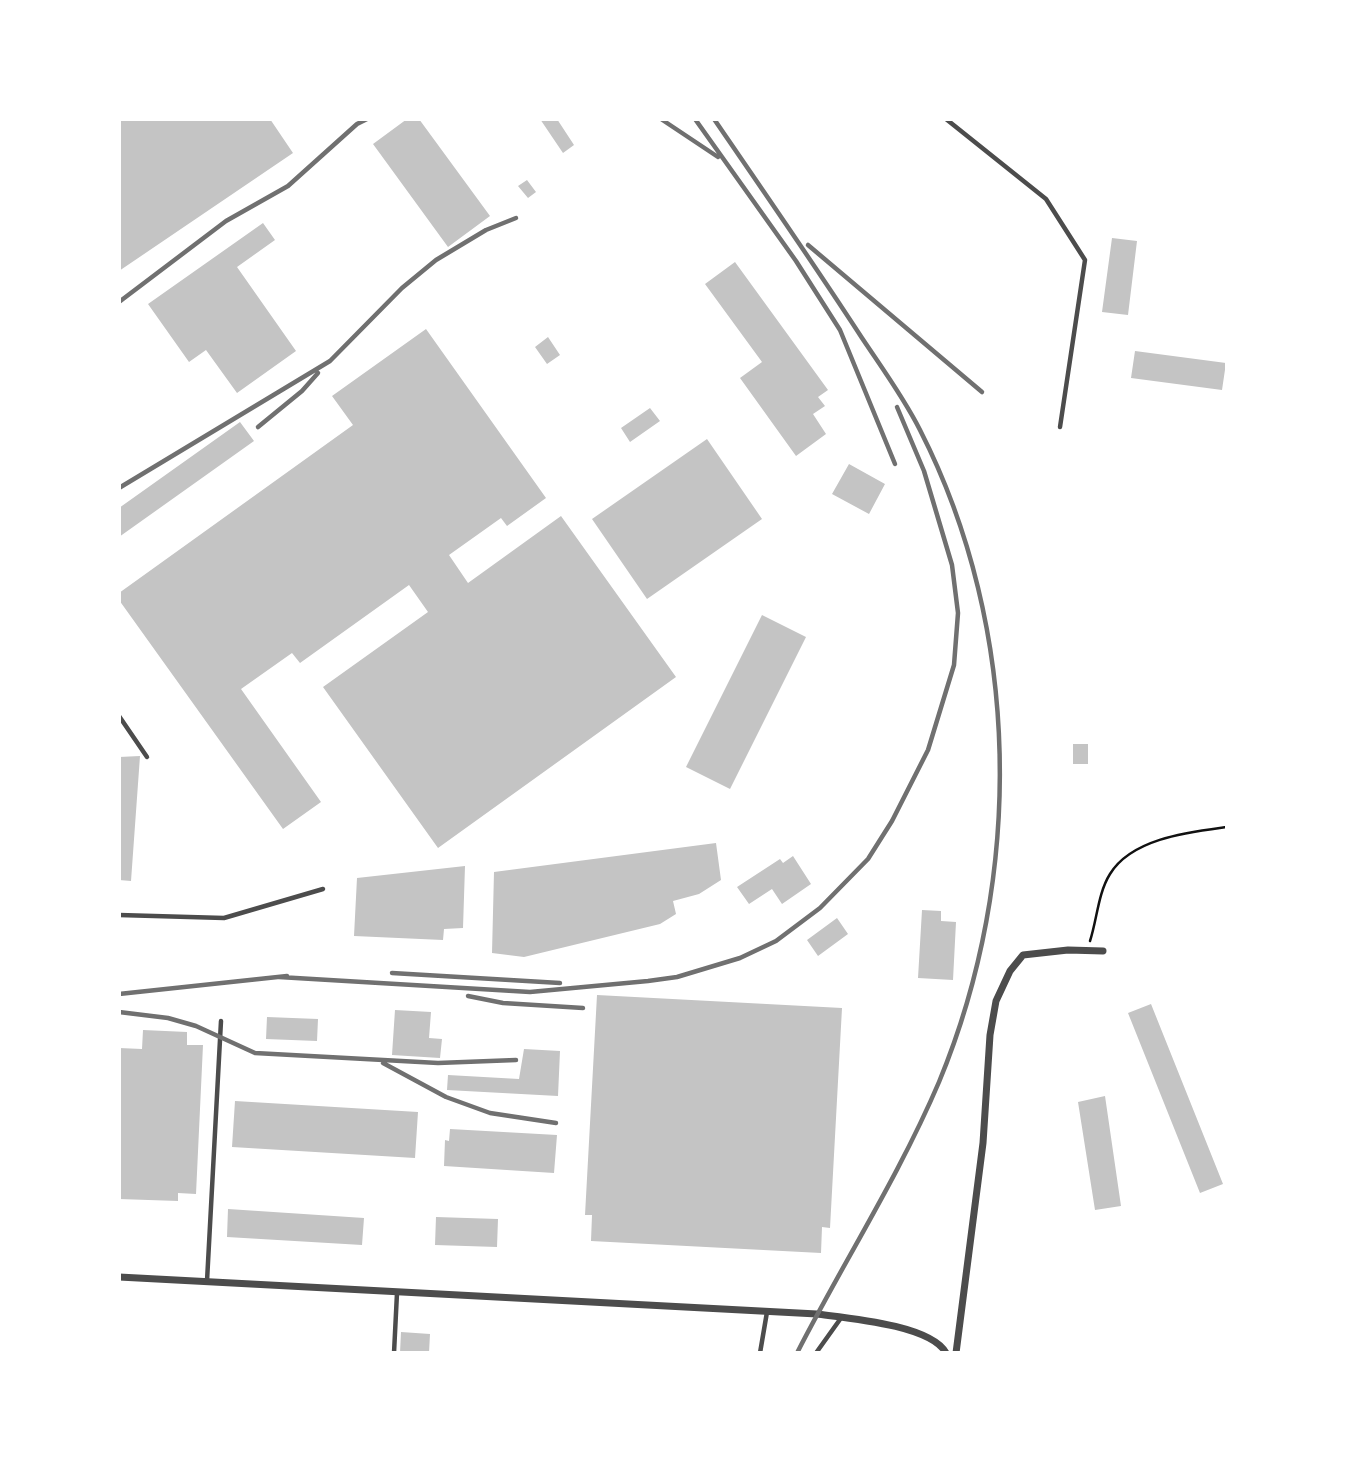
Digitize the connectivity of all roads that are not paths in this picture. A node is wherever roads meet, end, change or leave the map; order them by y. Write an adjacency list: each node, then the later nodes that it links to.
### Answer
1 (946, 119): 2 (lane)
2 (1060, 427)
3 (119, 716): 4 (lane)
4 (147, 757)
5 (323, 889): 6 (lane)
6 (119, 915)
7 (1103, 951): 18 (street)
8 (221, 1021): 10 (lane)
9 (119, 1277): 10 (street)
10 (207, 1282): 11 (street)
11 (397, 1293): 12 (street); 14 (lane)
12 (767, 1311): 13 (street); 15 (lane)
13 (842, 1317): 16 (lane); 17 (street)
14 (394, 1353)
15 (760, 1353)
16 (816, 1353)
17 (946, 1353)
18 (956, 1353)

